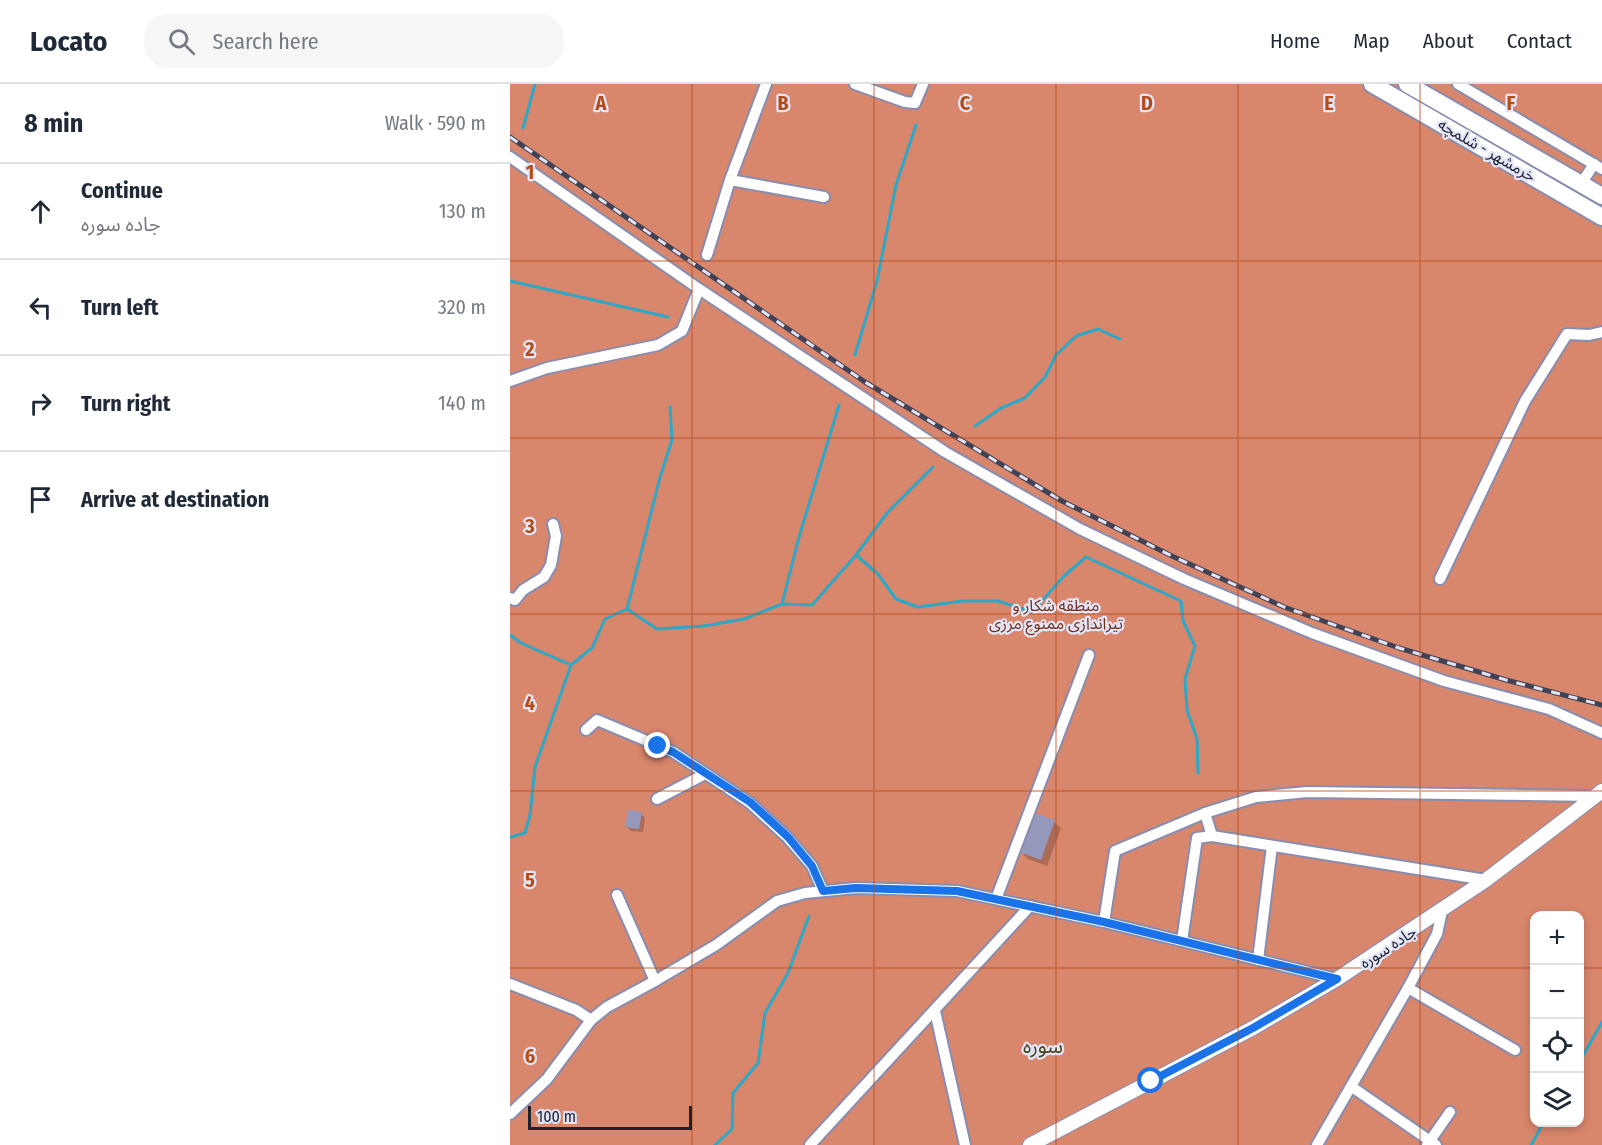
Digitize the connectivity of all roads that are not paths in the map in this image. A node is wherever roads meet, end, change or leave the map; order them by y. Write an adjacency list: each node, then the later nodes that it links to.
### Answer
1 (766, 84): 9 (street)
2 (855, 84): 3 (street)
3 (923, 84)
4 (1372, 84): 13 (highway, خرمشهر - شلمچه)
5 (1407, 84): 10 (highway, خرمشهر - شلمچه)
6 (1458, 84): 8 (street)
7 (510, 157): 15 (street)
8 (1598, 167): 10 (street)
9 (730, 180): 12 (street); 14 (street)
10 (1581, 184): 11 (highway, خرمشهر - شلمچه)
11 (1602, 196)
12 (824, 197)
13 (1602, 217)
14 (707, 255)
15 (699, 289): 17 (street); 23 (street)
16 (1602, 332): 19 (street)
17 (510, 380)
18 (553, 524): 20 (street)
19 (1440, 579)
20 (510, 598)
21 (1089, 655): 34 (street)
22 (586, 730): 25 (street)
23 (1599, 731): 24 (street)
24 (1602, 740)
25 (705, 774): 27 (street); 32 (street)
26 (1599, 794): 28 (street); 31 (main road, جاده سوره)
27 (657, 799)
28 (1205, 813): 29 (street); 37 (street)
29 (1212, 836): 30 (street); 38 (street)
30 (1272, 846): 31 (street); 39 (street)
31 (1486, 880): 36 (main road, جاده سوره)
32 (823, 891): 34 (street); 41 (street)
33 (617, 895): 41 (street)
34 (996, 899): 35 (street)
35 (1030, 906): 37 (street); 44 (street)
36 (1442, 911): 40 (main road, جاده سوره); 43 (street)
37 (1104, 922): 38 (street)
38 (1182, 941): 39 (street)
39 (1258, 960): 40 (street)
40 (1337, 979): 50 (main road, جاده سوره)
41 (655, 981): 45 (street)
42 (510, 984): 45 (street)
43 (1408, 988): 46 (street); 47 (street)
44 (935, 1011): 52 (street); 53 (street)
45 (591, 1020): 49 (street)
46 (1515, 1050)
47 (1352, 1087): 51 (street); 54 (street)
48 (1450, 1112): 51 (street)
49 (510, 1114)
50 (1032, 1144)
51 (1431, 1144)
52 (810, 1145)
53 (965, 1145)
54 (1317, 1145)

